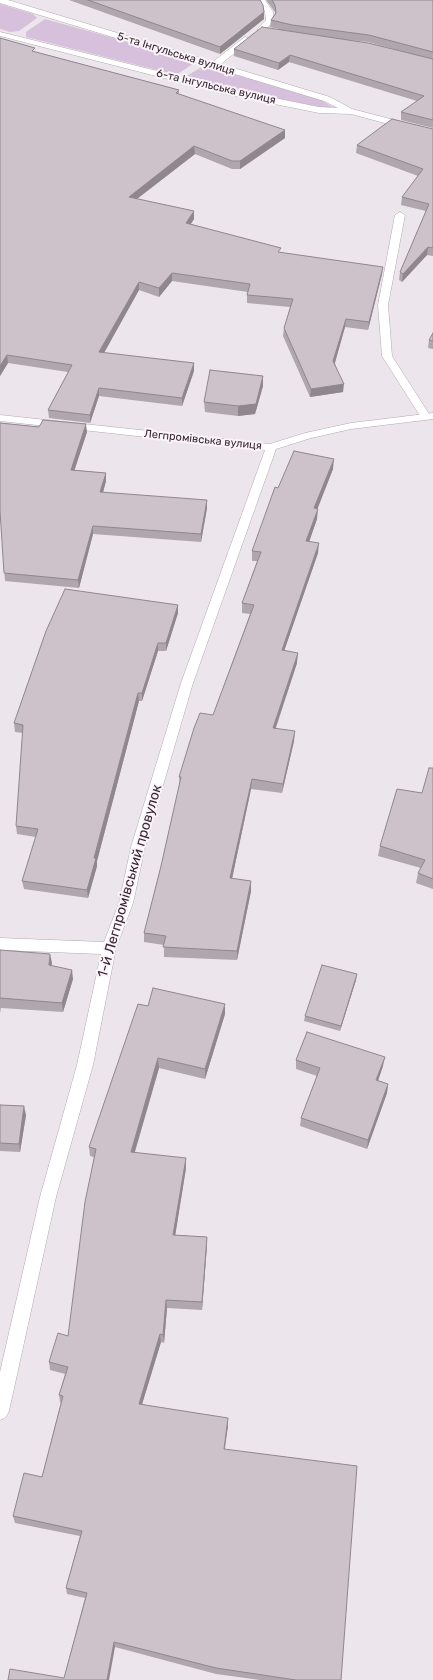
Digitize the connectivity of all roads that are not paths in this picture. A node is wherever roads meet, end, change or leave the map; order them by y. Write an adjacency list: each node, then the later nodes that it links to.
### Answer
1 (0, 0): 6 (street, 5-та Інгульська вулиця)
2 (261, 0): 3 (street)
3 (261, 29): 5 (street); 6 (street)
4 (0, 34): 7 (street, 6-та Інгульська вулиця)
5 (284, 34)
6 (213, 66): 7 (street, 5-та Інгульська вулиця)
7 (350, 111): 8 (street, 6-та Інгульська вулиця)
8 (433, 133)
9 (400, 215): 10 (street)
10 (430, 416): 12 (street, Легпромівська вулиця)
11 (0, 418): 12 (street, Легпромівська вулиця)
12 (271, 447): 14 (street, 1-й Легпромівський провулок)
13 (0, 944): 14 (street)
14 (109, 948): 15 (street, 1-й Легпромівський провулок)
15 (0, 1411)

